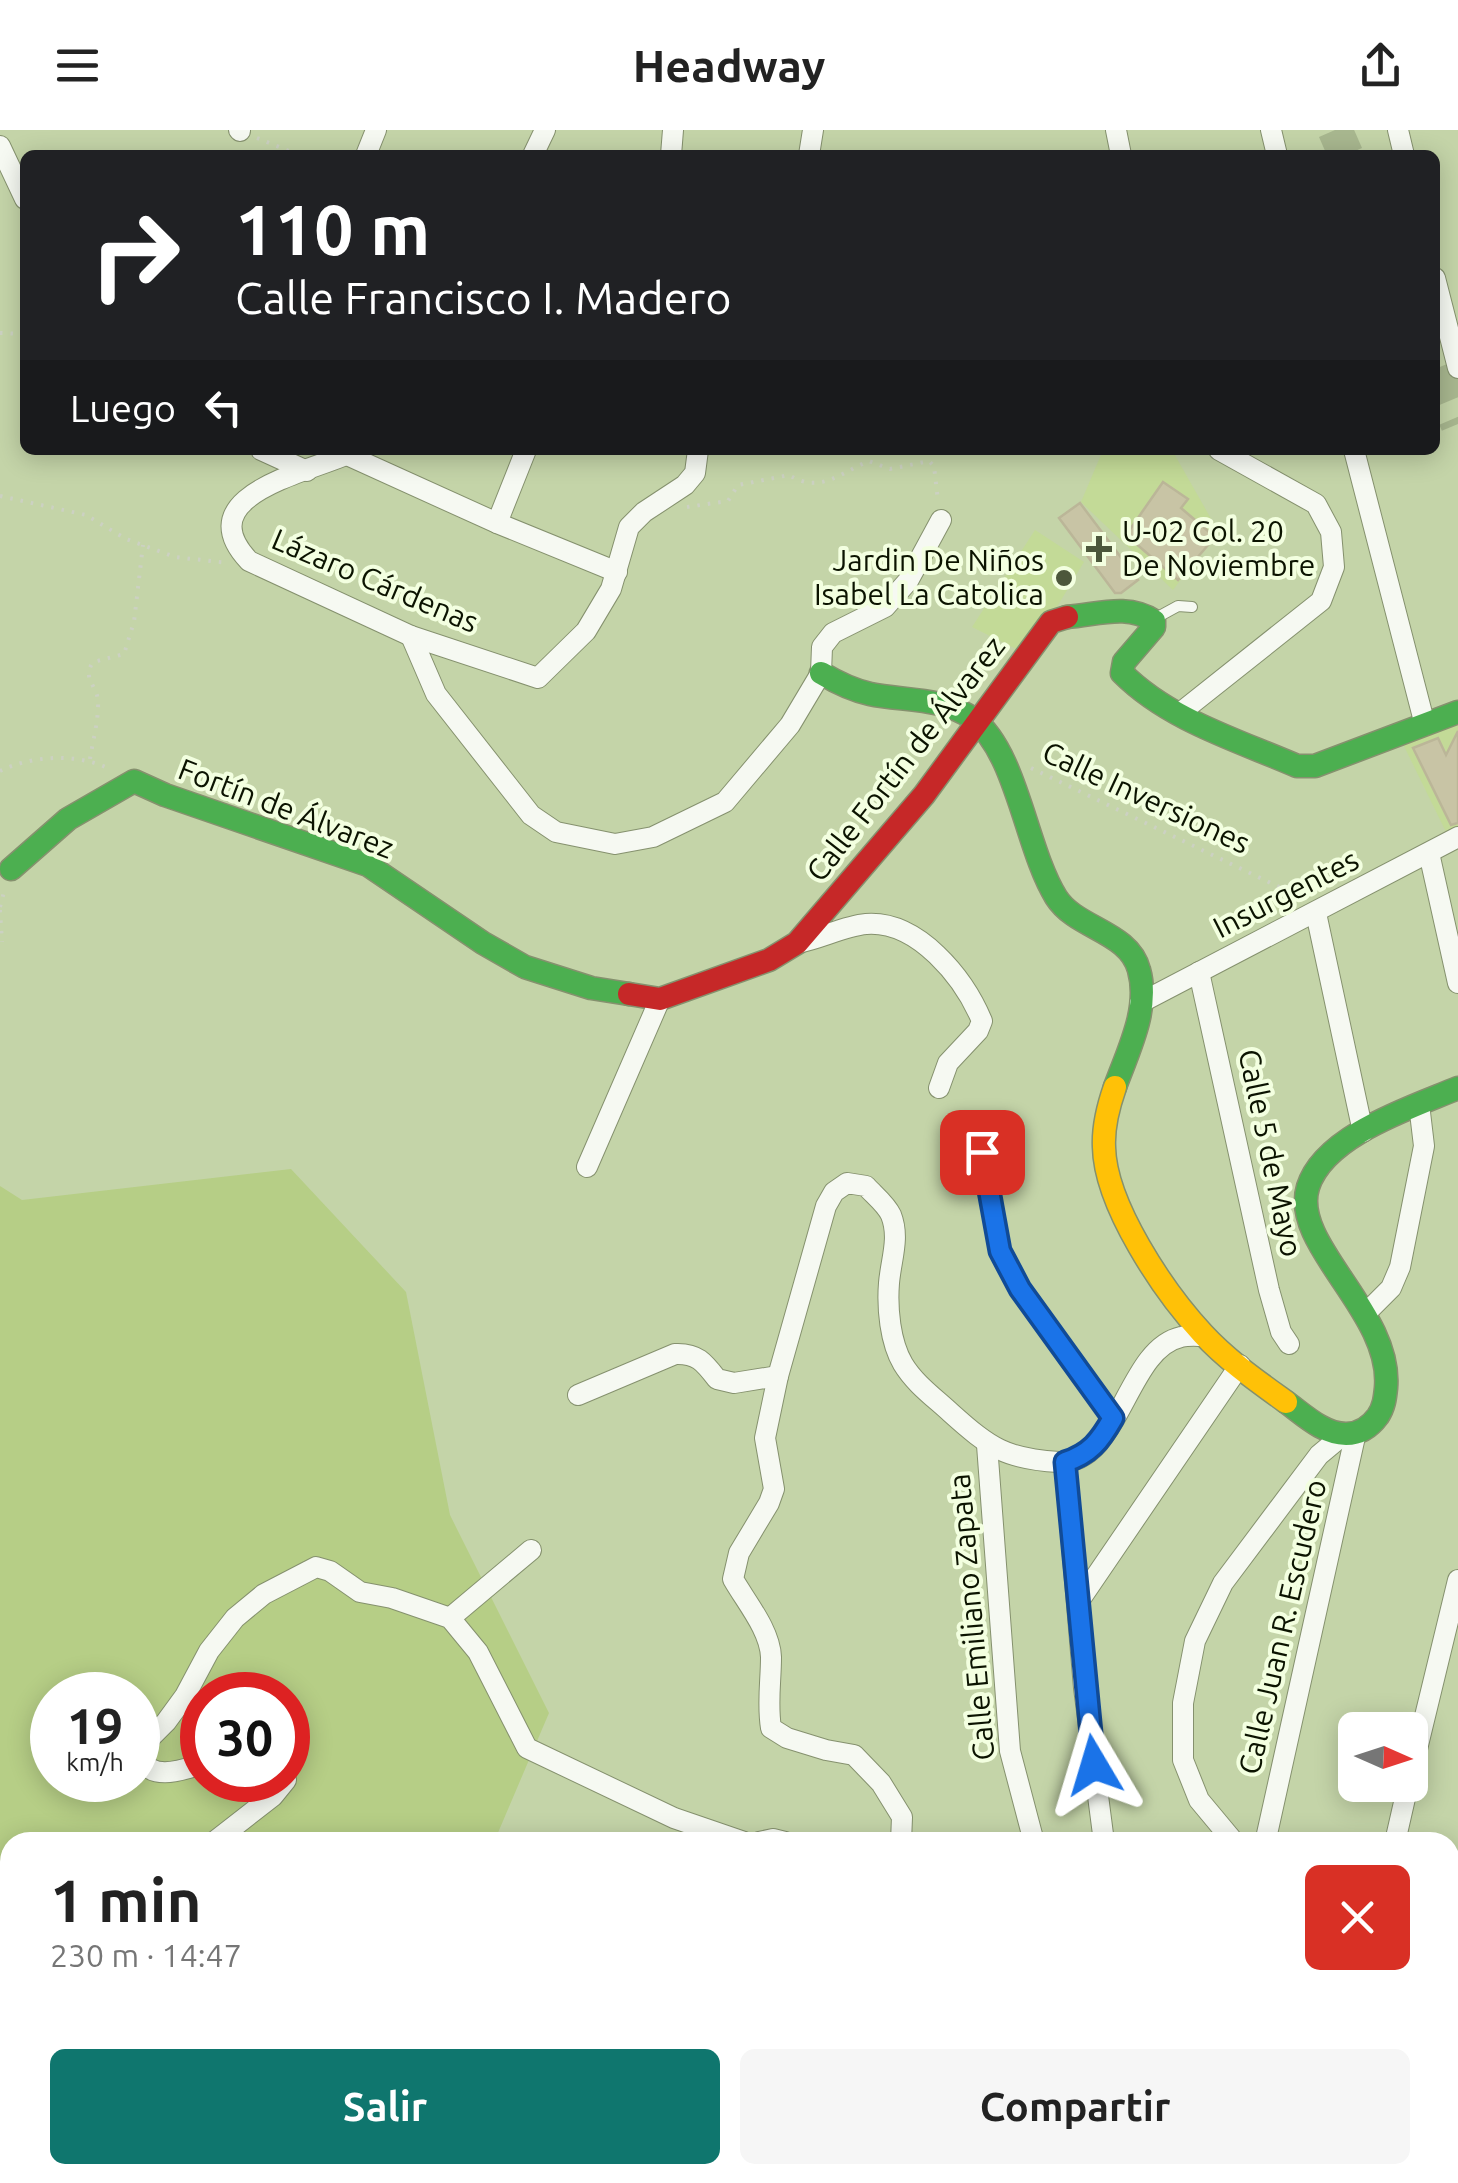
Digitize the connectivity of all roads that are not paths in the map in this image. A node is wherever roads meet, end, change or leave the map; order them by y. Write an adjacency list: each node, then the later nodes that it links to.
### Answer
1 (0, 146): 2 (street)
2 (20, 188)
3 (1440, 298): 4 (street)
4 (1458, 368)
5 (271, 455): 12 (street)
6 (345, 455): 12 (street, Lázaro Cárdenas)
7 (358, 455): 14 (street)
8 (524, 455): 14 (street)
9 (697, 455): 15 (street)
10 (1228, 455): 21 (street)
11 (1355, 455): 23 (street)
12 (307, 472): 18 (street, Lázaro Cárdenas)
13 (941, 520): 19 (street)
14 (497, 524): 15 (street)
15 (616, 572): 18 (street, Lázaro Cárdenas)
16 (1192, 607): 17 (lane)
17 (1154, 621): 21 (street); 22 (street, Calle Fortín de Álvarez)
18 (410, 636): 19 (street)
19 (821, 674): 22 (street)
20 (1458, 712): 23 (street)
21 (1180, 713): 23 (street)
22 (978, 722): 28 (street, Calle Fortín de Álvarez); 32 (street)
23 (1425, 725)
24 (1458, 837): 25 (street, Insurgentes)
25 (1429, 853): 27 (street, Insurgentes); 30 (street)
26 (12, 869): 31 (street, Fortín de Álvarez)
27 (1316, 914): 29 (street, Insurgentes); 36 (street)
28 (797, 944): 31 (street, Fortín de Álvarez); 33 (street)
29 (1200, 972): 32 (street, Insurgentes); 41 (street, Calle 5 de Mayo)
30 (1458, 983)
31 (660, 999): 38 (street)
32 (1140, 1003): 40 (street)
33 (939, 1088)
34 (1458, 1088): 35 (street)
35 (1419, 1104): 36 (street); 39 (street)
36 (1362, 1132): 39 (street)
37 (982, 1152): 45 (street)
38 (587, 1166)
39 (1368, 1311): 46 (street)
40 (1204, 1336): 42 (street); 45 (street)
41 (1288, 1344)
42 (1240, 1365): 46 (street); 51 (street)
43 (778, 1376): 44 (street); 47 (street); 62 (street)
44 (578, 1395)
45 (1113, 1418): 48 (street)
46 (1350, 1434): 65 (street); 66 (street, Calle Juan R. Escudero)
47 (987, 1445): 48 (street); 63 (street, Calle Emiliano Zapata)
48 (1065, 1462): 51 (street)
49 (531, 1550): 52 (street)
50 (1458, 1580): 53 (street)
51 (1076, 1604): 64 (street)
52 (450, 1618): 54 (street); 61 (street)
53 (1450, 1647): 56 (street)
54 (198, 1672)
55 (180, 1702): 57 (street)
56 (1428, 1719)
57 (180, 1769)
58 (265, 1802): 60 (street)
59 (1405, 1802): 67 (street)
60 (227, 1832)
61 (715, 1832)
62 (901, 1832)
63 (1031, 1832)
64 (1103, 1832)
65 (1226, 1832)
66 (1267, 1832)
67 (1398, 1832)

